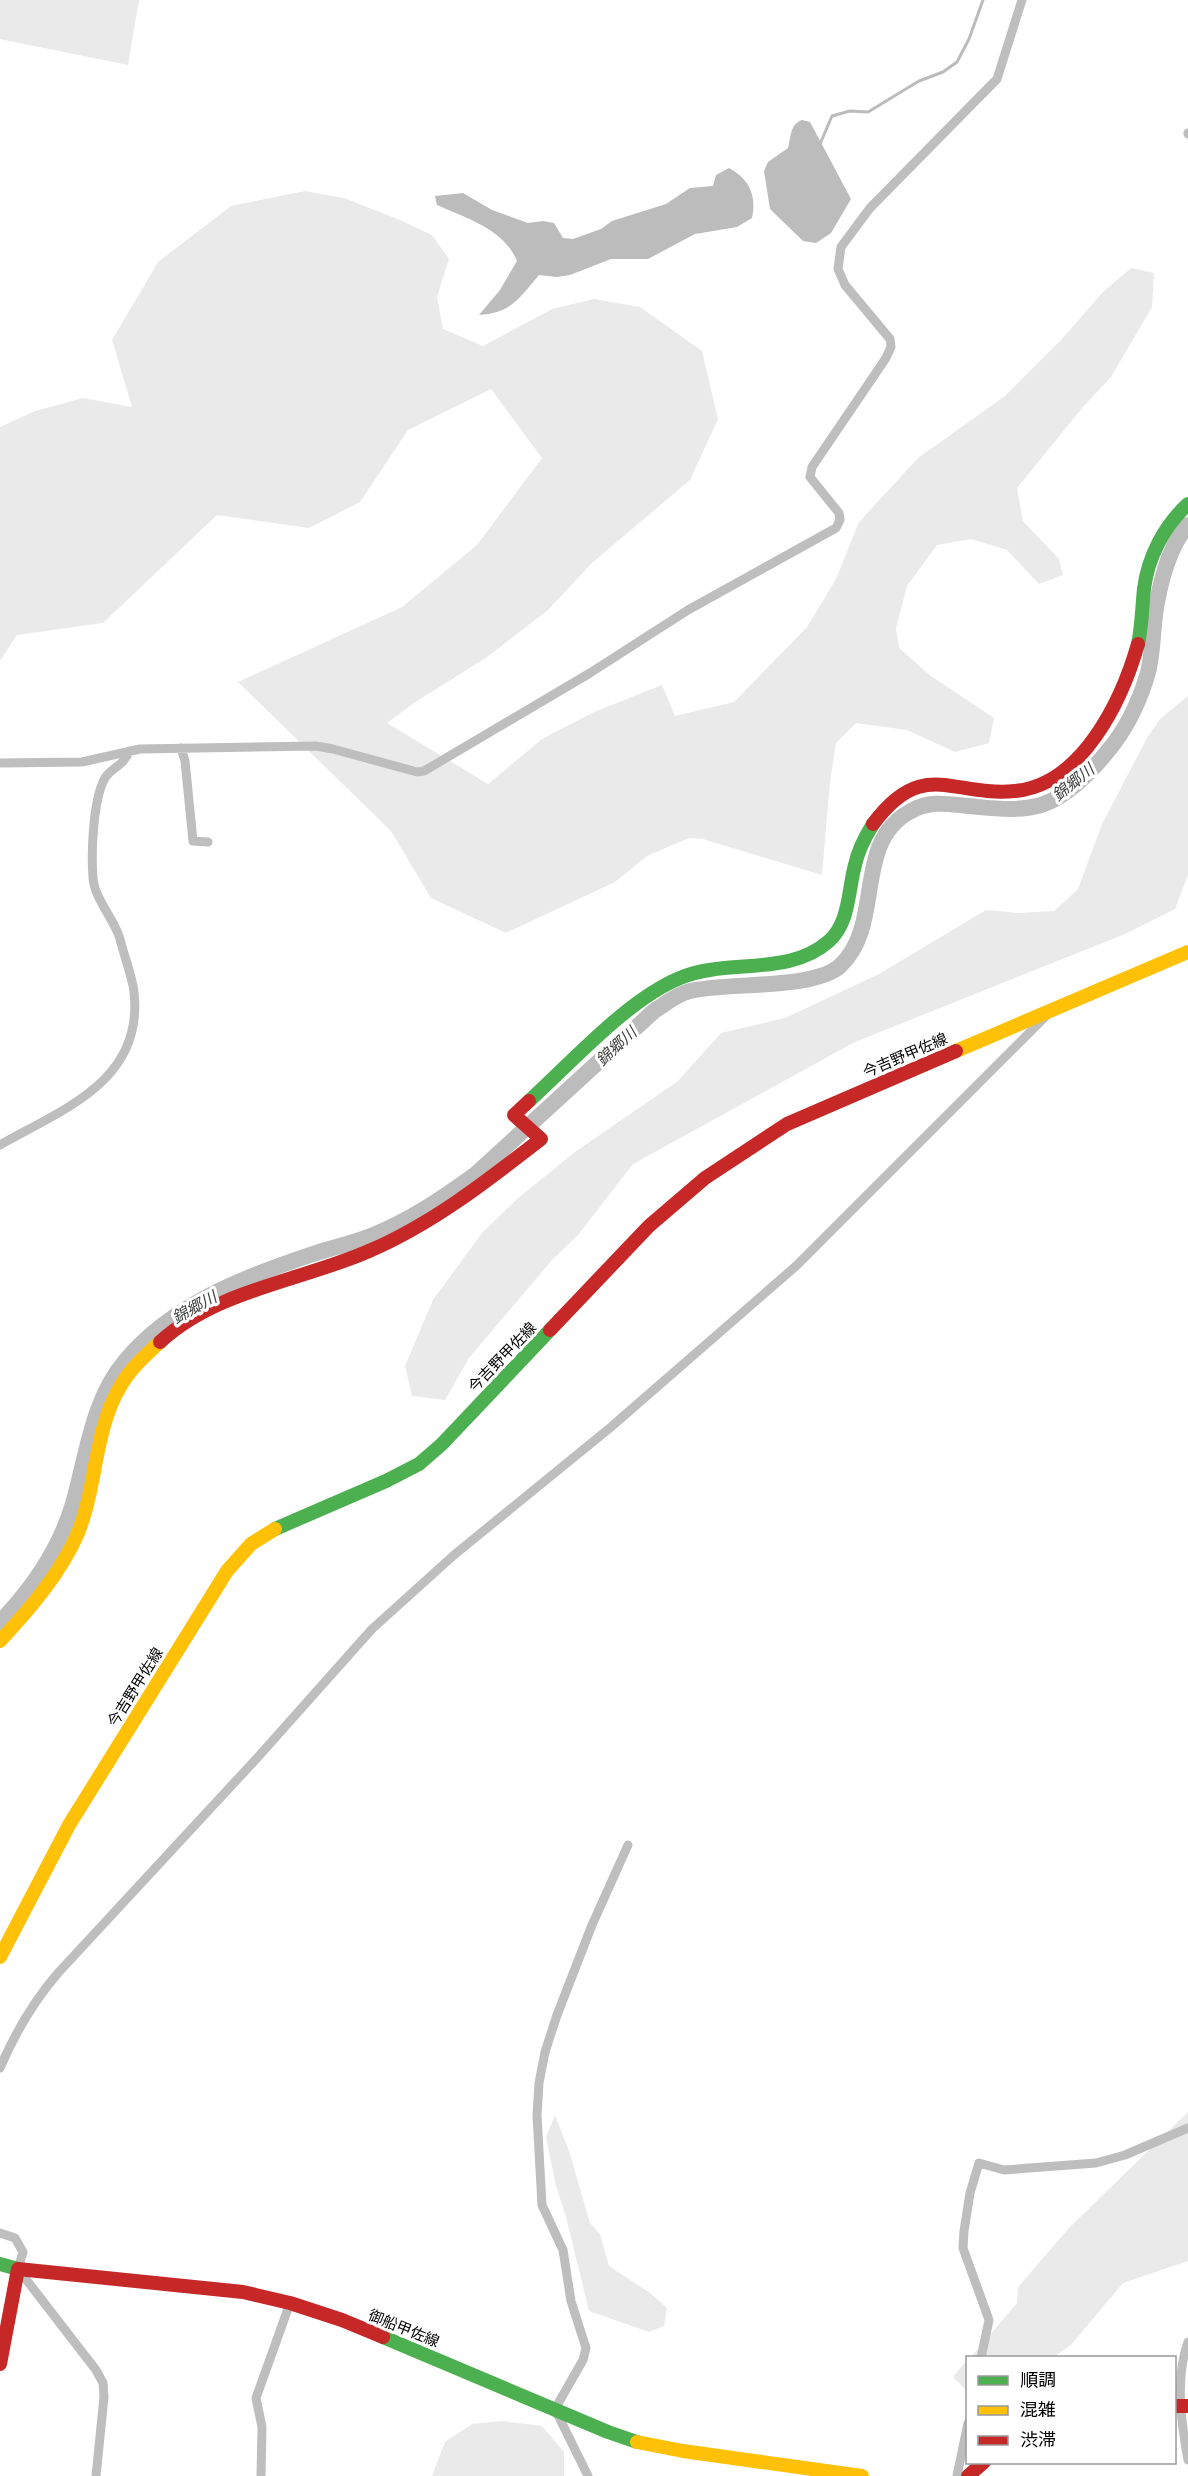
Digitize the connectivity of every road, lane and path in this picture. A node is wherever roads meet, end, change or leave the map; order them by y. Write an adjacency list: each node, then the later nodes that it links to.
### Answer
1 (1022, 0): 3 (street)
2 (1188, 504): 10 (main road)
3 (181, 748): 4 (street); 6 (street)
4 (129, 751): 5 (street); 9 (street)
5 (0, 763)
6 (208, 842)
7 (1188, 952): 8 (main road, 今吉野甲佐線)
8 (1051, 1011): 12 (main road, 今吉野甲佐線); 13 (street)
9 (0, 1145)
10 (0, 1641)
11 (628, 1845): 23 (street)
12 (0, 1957)
13 (0, 2068)
14 (1188, 2128): 20 (street)
15 (0, 2233): 17 (street)
16 (0, 2264): 17 (main road, 御船甲佐線)
17 (18, 2268): 18 (main road, 御船甲佐線); 21 (main road); 27 (street)
18 (290, 2303): 23 (main road, 御船甲佐線); 28 (street)
19 (1188, 2342): 22 (street)
20 (981, 2356)
21 (0, 2364)
22 (1181, 2406): 25 (street)
23 (555, 2409): 29 (street); 30 (main road, 御船甲佐線)
24 (966, 2433): 31 (street)
25 (1188, 2460)
26 (983, 2464): 32 (main road)
27 (96, 2476)
28 (261, 2476)
29 (588, 2476)
30 (862, 2476)
31 (957, 2476)
32 (968, 2476)

